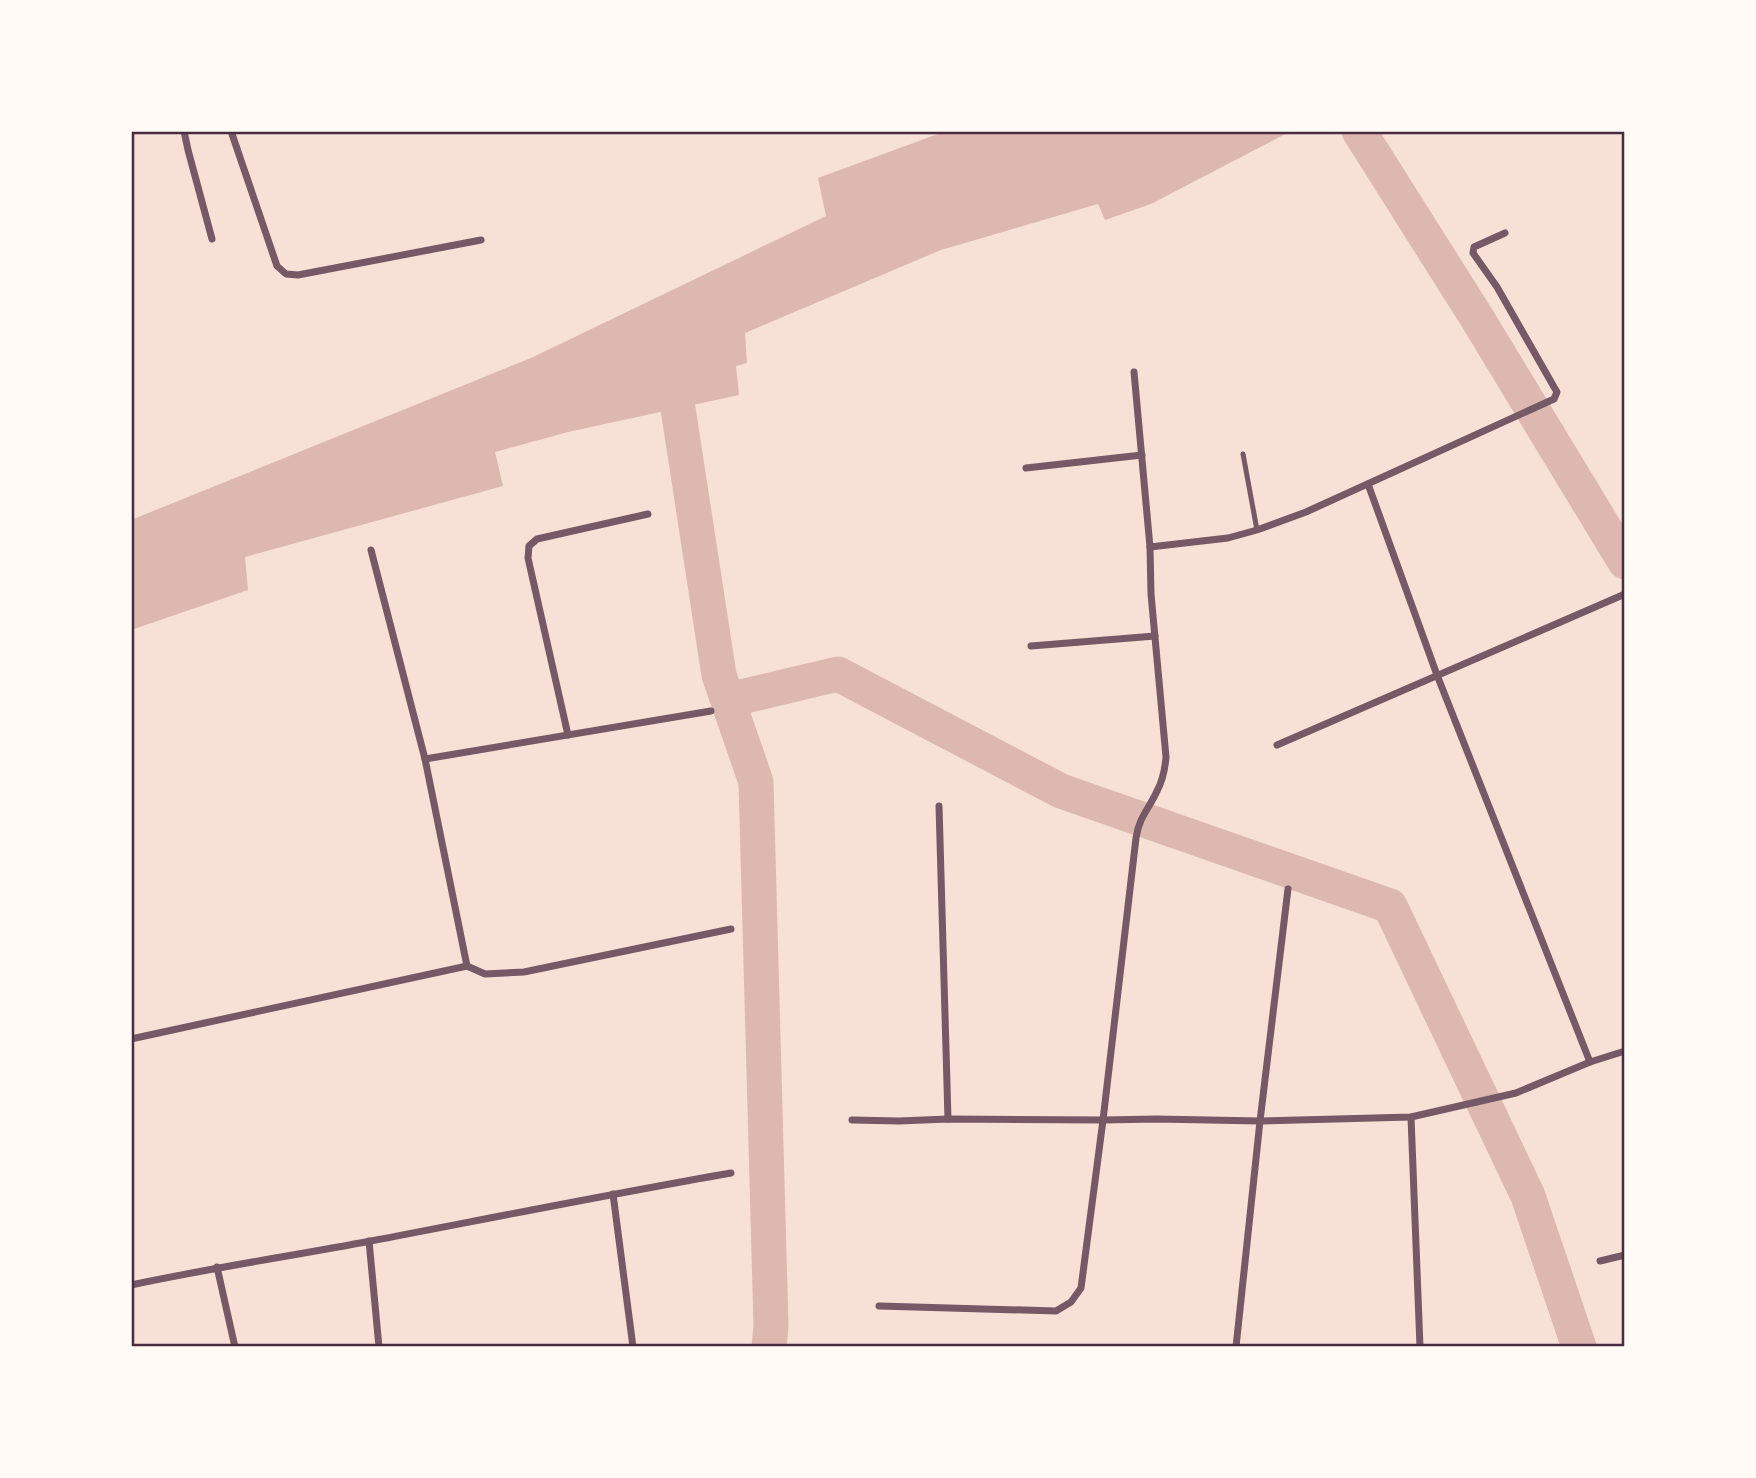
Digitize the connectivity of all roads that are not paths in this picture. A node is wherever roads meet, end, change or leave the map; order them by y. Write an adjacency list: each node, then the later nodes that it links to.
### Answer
1 (184, 131): 4 (street)
2 (231, 131): 5 (street)
3 (1504, 233): 10 (street)
4 (212, 239)
5 (481, 240)
6 (1134, 372): 8 (street)
7 (1243, 454): 12 (lane)
8 (1142, 455): 9 (street); 13 (street)
9 (1026, 468)
10 (1368, 484): 12 (street); 18 (street)
11 (648, 514): 20 (street)
12 (1257, 530): 13 (street)
13 (1150, 547): 16 (street)
14 (371, 550): 22 (street)
15 (1625, 594): 18 (street)
16 (1155, 636): 17 (street); 33 (street)
17 (1031, 646)
18 (1437, 675): 21 (street); 29 (street)
19 (710, 711): 20 (street)
20 (568, 735): 22 (street)
21 (1278, 745)
22 (425, 759): 26 (street)
23 (939, 806): 31 (street)
24 (1288, 889): 34 (street)
25 (731, 929): 26 (street)
26 (467, 965): 27 (street)
27 (131, 1039)
28 (1625, 1051): 29 (street)
29 (1590, 1062): 30 (street)
30 (1411, 1117): 34 (street); 47 (street)
31 (948, 1119): 32 (street); 33 (street)
32 (852, 1120)
33 (1103, 1120): 34 (street); 42 (street)
34 (1260, 1121): 46 (street)
35 (731, 1172): 36 (street)
36 (613, 1194): 37 (street); 45 (street)
37 (369, 1241): 40 (street); 44 (street)
38 (1625, 1255): 39 (street)
39 (1600, 1261)
40 (217, 1267): 41 (street); 43 (street)
41 (131, 1285)
42 (879, 1306)
43 (235, 1347)
44 (379, 1347)
45 (633, 1347)
46 (1236, 1347)
47 (1420, 1347)

